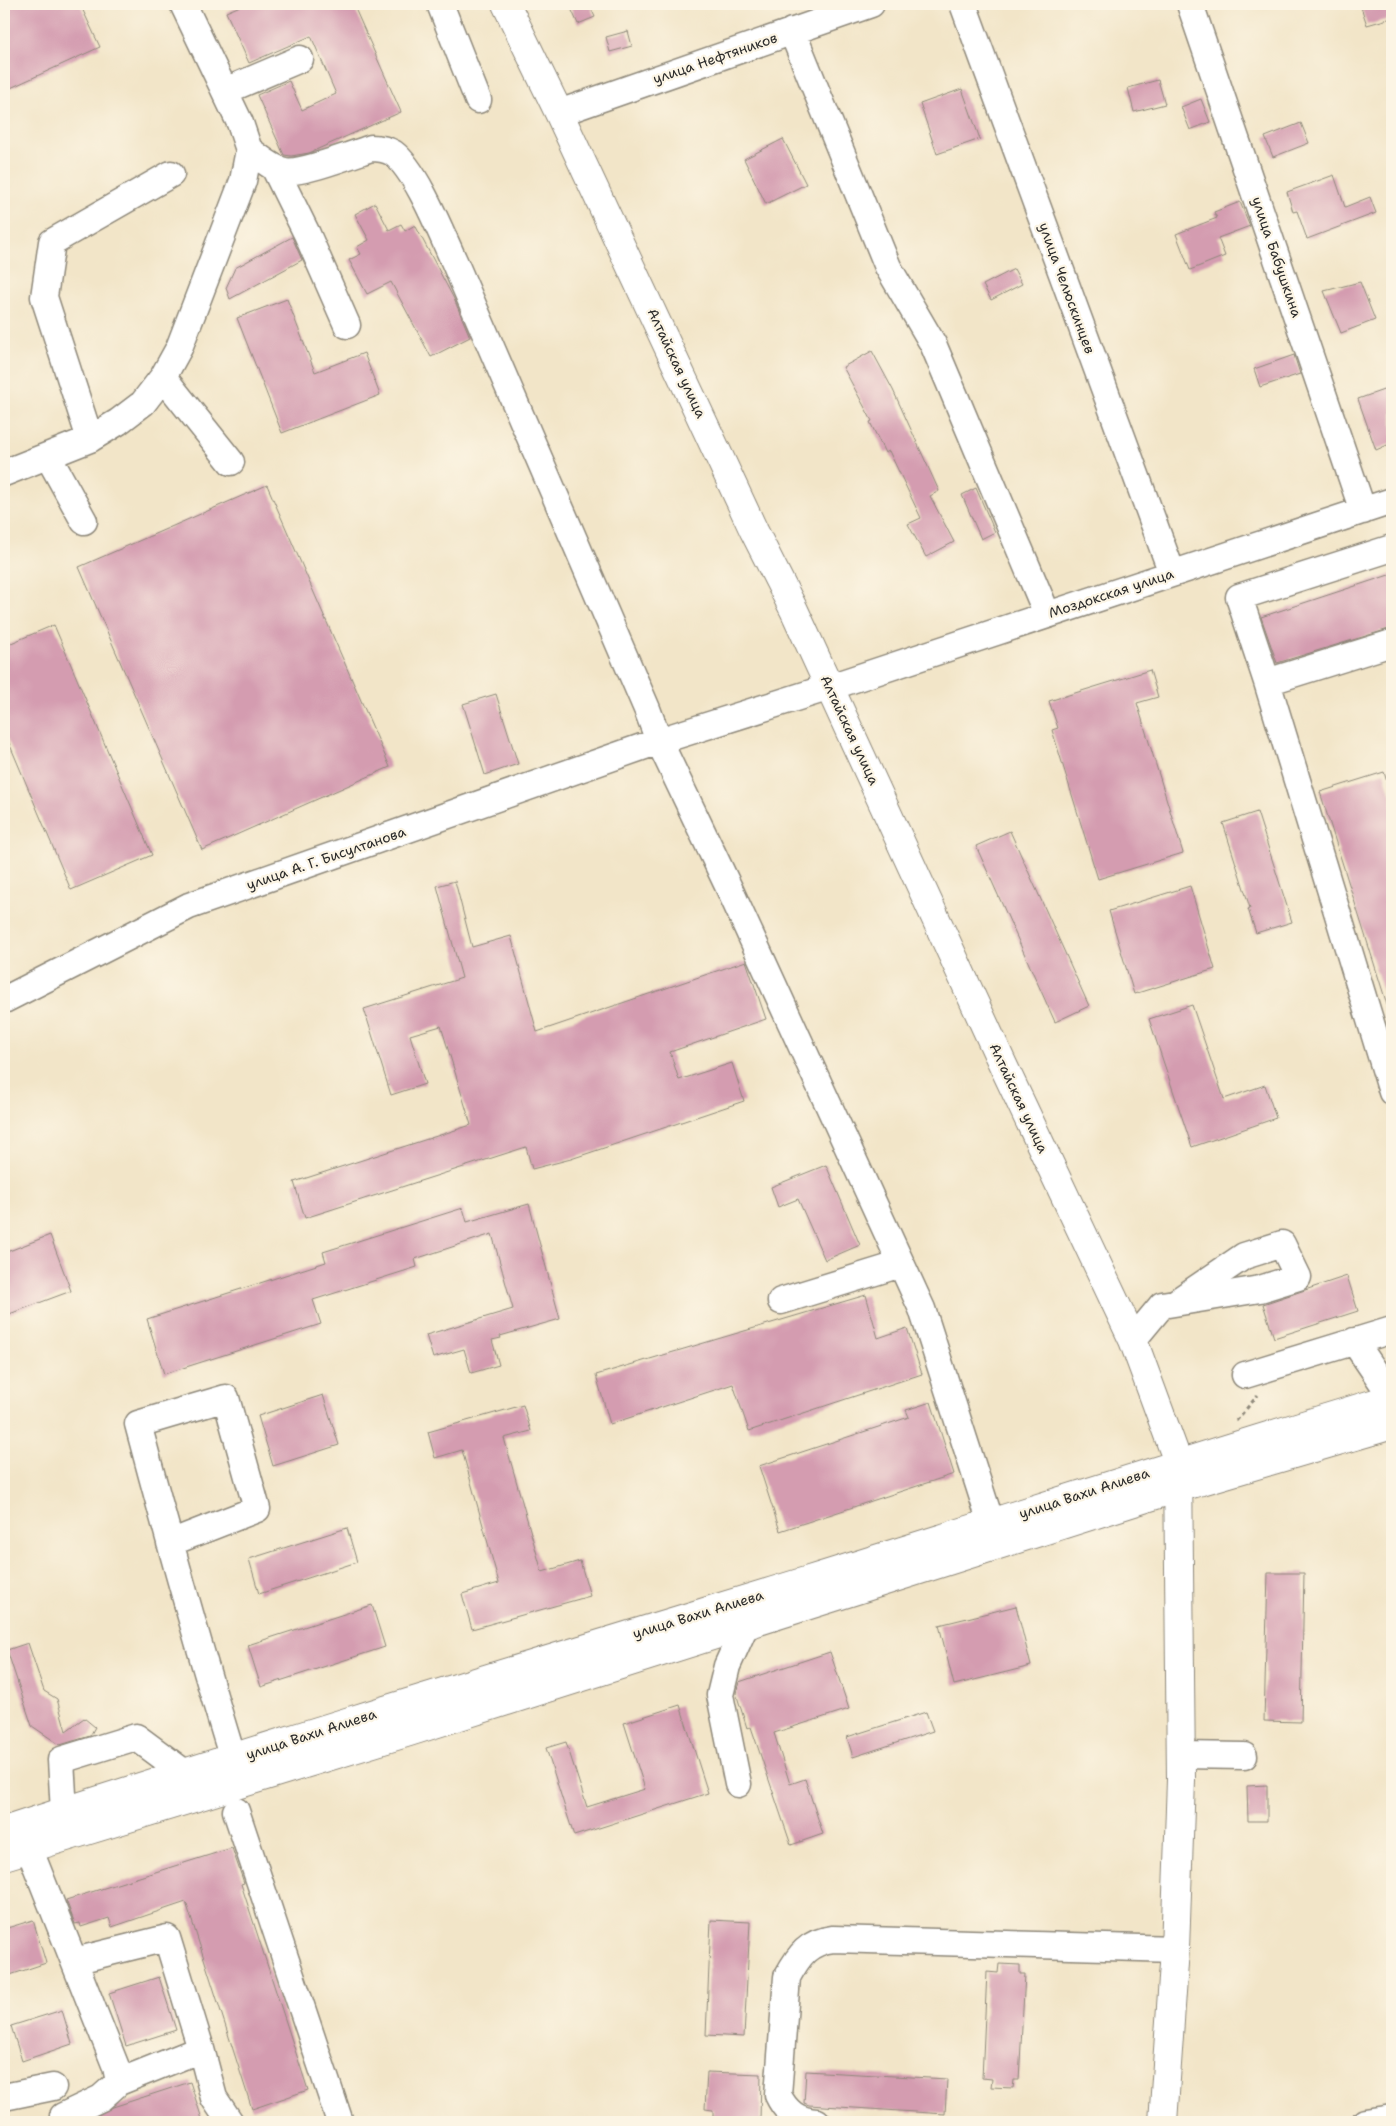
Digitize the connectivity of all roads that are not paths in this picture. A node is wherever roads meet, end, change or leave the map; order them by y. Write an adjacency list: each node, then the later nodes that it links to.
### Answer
1 (183, 4): 9 (street)
2 (440, 4): 10 (street)
3 (506, 4): 11 (main road, Алтайская улица)
4 (871, 4): 7 (street, улица Нефтяников)
5 (963, 4): 25 (street, улица Челюскинцев)
6 (1190, 4): 22 (street, улица Бабушкина)
7 (792, 31): 11 (street, улица Нефтяников); 26 (street)
8 (300, 59): 9 (street)
9 (225, 91): 12 (street)
10 (478, 100)
11 (559, 113): 29 (main road, Алтайская улица)
12 (249, 150): 13 (street); 16 (street)
13 (274, 166): 15 (street); 30 (street)
14 (171, 174): 17 (street)
15 (347, 325)
16 (163, 377): 17 (street); 19 (street)
17 (90, 439): 18 (street)
18 (48, 456): 20 (street); 23 (street)
19 (231, 462)
20 (4, 473)
21 (1392, 501): 22 (street, Моздокская улица)
22 (1363, 511): 25 (street, Моздокская улица)
23 (84, 520)
24 (1392, 548): 28 (street)
25 (1172, 573): 26 (street, Моздокская улица)
26 (1047, 614): 29 (street, Моздокская улица)
27 (1392, 644): 28 (street)
28 (1267, 682): 32 (street)
29 (830, 687): 30 (street, Моздокская улица); 37 (main road, Алтайская улица)
30 (659, 740): 31 (street, улица А. Г. Бисултанова); 33 (street)
31 (4, 1000)
32 (1392, 1092)
33 (901, 1264): 34 (street); 43 (street)
34 (781, 1301)
35 (1178, 1301): 37 (street)
36 (1392, 1330): 38 (street)
37 (1133, 1340): 42 (main road, Алтайская улица)
38 (1354, 1342): 39 (street); 40 (street)
39 (1252, 1384)
40 (1392, 1397): 42 (main road, улица Вахи Алиева)
41 (1392, 1425): 42 (main road, улица Вахи Алиева)
42 (1178, 1475): 43 (main road, улица Вахи Алиева); 45 (main road, улица Вахи Алиева); 46 (main road, Алтайская улица)
43 (991, 1523): 48 (main road, улица Вахи Алиева)
44 (170, 1544): 44 (street); 48 (street)
45 (745, 1626): 50 (street); 54 (main road, улица Вахи Алиева)
46 (1181, 1756): 47 (street); 56 (main road, Алтайская улица)
47 (1244, 1756)
48 (234, 1759): 49 (main road, улица Вахи Алиева)
49 (186, 1774): 52 (main road, улица Вахи Алиева); 52 (street)
50 (738, 1784)
51 (236, 1811): 65 (street)
52 (64, 1812): 53 (main road, улица Вахи Алиева)
53 (4, 1832)
54 (29, 1848): 55 (main road, улица Вахи Алиева); 57 (street)
55 (4, 1856)
56 (1175, 1949): 66 (street); 67 (main road, Алтайская улица)
57 (74, 1961): 58 (street); 59 (street)
58 (201, 2049): 59 (street); 63 (street)
59 (119, 2082): 64 (street)
60 (53, 2087): 61 (street)
61 (4, 2097)
62 (1392, 2118): 68 (street)
63 (227, 2121)
64 (65, 2122)
65 (340, 2122)
66 (817, 2122)
67 (1164, 2122)
68 (1365, 2122)

